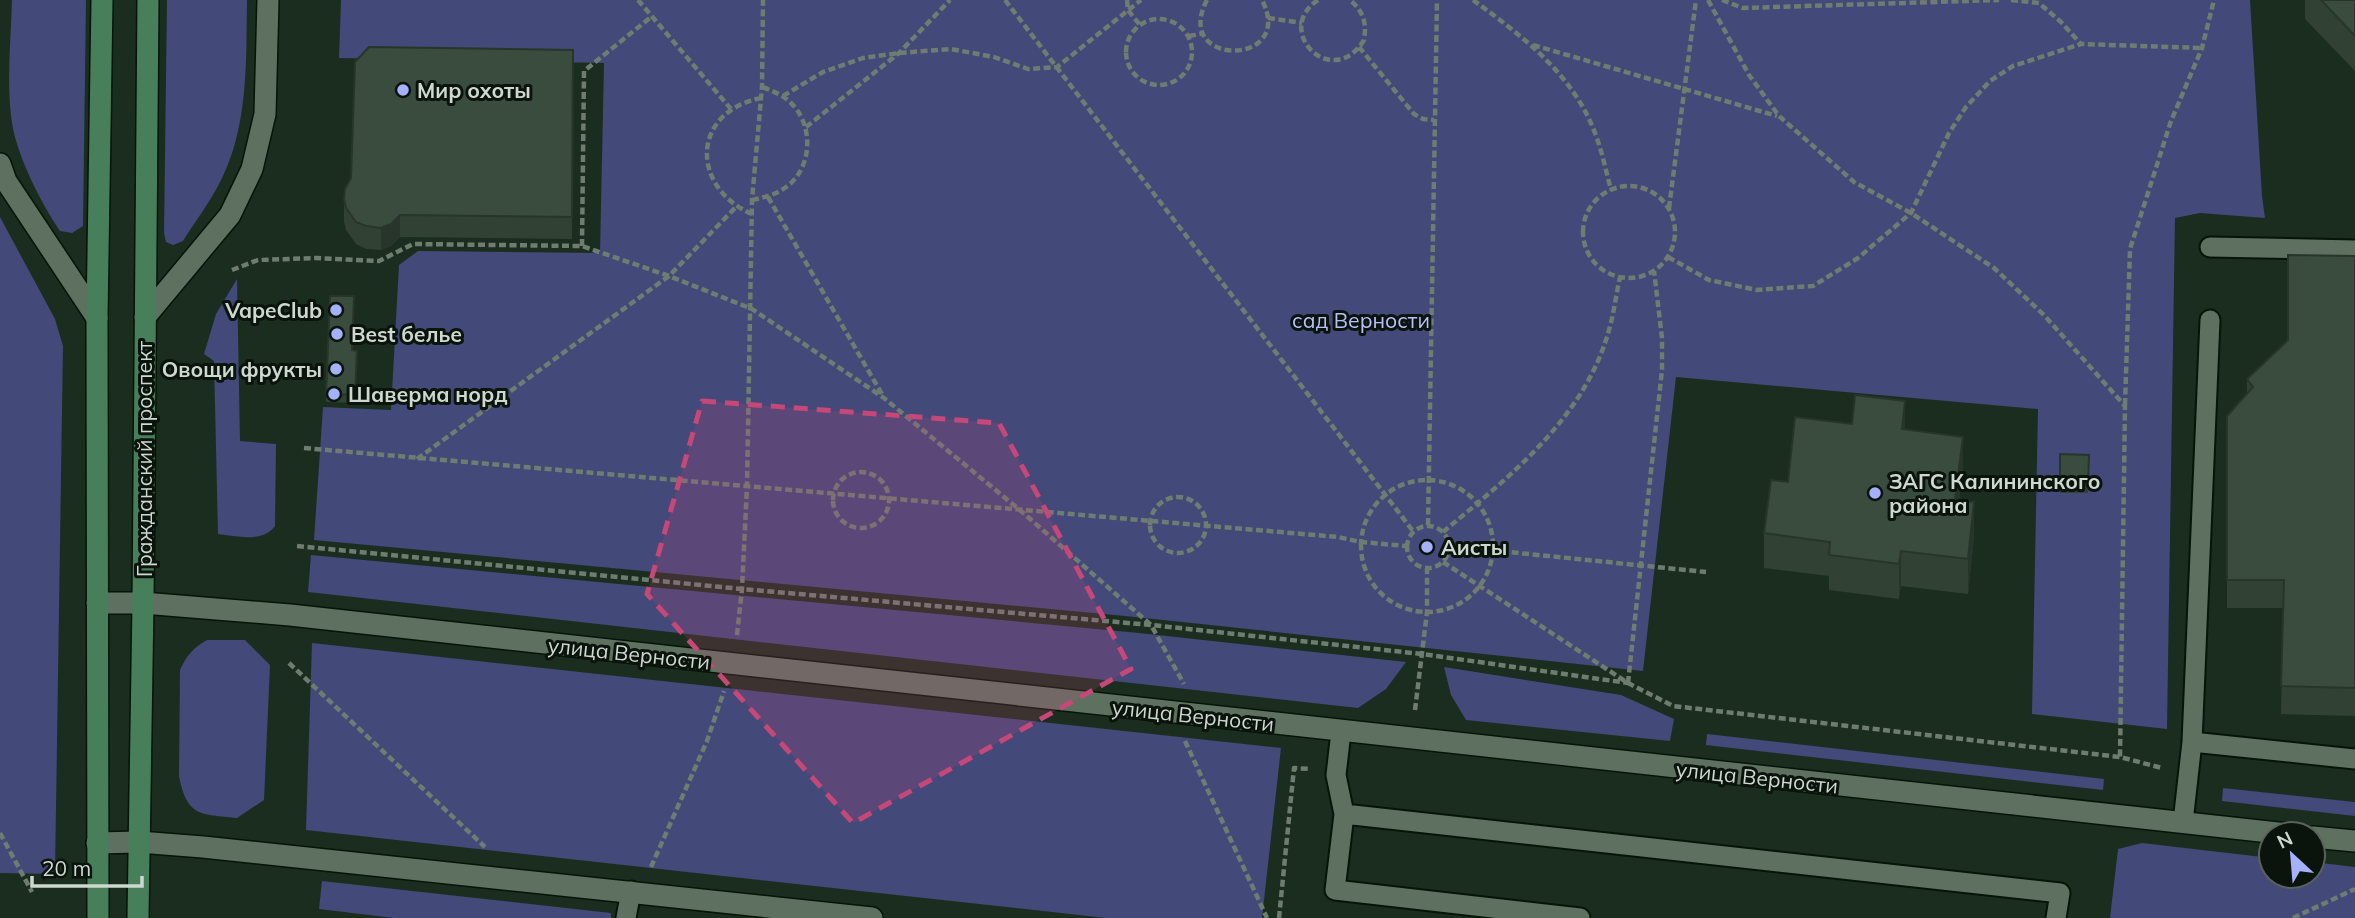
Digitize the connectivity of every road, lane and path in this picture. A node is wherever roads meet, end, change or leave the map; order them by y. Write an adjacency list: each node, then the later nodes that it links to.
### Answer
1 (102, 0): 61 (main road)
2 (148, 0): 60 (main road, Гражданский проспект)
3 (268, 0): 60 (street)
4 (638, 0): 23 (path)
5 (763, 0): 35 (path)
6 (950, 0): 33 (path)
7 (1005, 0): 34 (path)
8 (1127, 0): 22 (path)
9 (1141, 0): 22 (path)
10 (1207, 0): 27 (path)
11 (1262, 0): 24 (path)
12 (1318, 0): 25 (path)
13 (1350, 0): 31 (path)
14 (1437, 0): 41 (path)
15 (1473, 0): 30 (path)
16 (1696, 0): 36 (path)
17 (1708, 0): 40 (path)
18 (1722, 0): 19 (path)
19 (1999, 0)
20 (2011, 0): 29 (path)
21 (2214, 0): 32 (path)
22 (1128, 10): 26 (path); 34 (path)
23 (651, 17): 39 (path); 51 (path)
24 (1268, 18): 25 (path); 27 (path)
25 (1302, 23): 31 (path)
26 (1140, 25): 28 (path); 28 (path)
27 (1204, 33): 28 (path)
28 (1189, 36)
29 (2081, 44): 32 (path); 49 (path)
30 (1533, 46): 36 (path); 44 (path)
31 (1359, 47): 41 (path)
32 (2202, 48): 64 (path)
33 (899, 53): 34 (path); 37 (path); 42 (path)
34 (1057, 67): 70 (path)
35 (762, 87): 37 (path); 38 (path)
36 (1686, 88): 40 (path); 48 (path)
37 (783, 96): 42 (path)
38 (761, 99): 39 (path); 46 (path)
39 (731, 109): 47 (path)
40 (1779, 116): 49 (path)
41 (1434, 120): 67 (path)
42 (806, 127): 45 (path)
43 (0, 164): 61 (street)
44 (1611, 190): 48 (path); 58 (path)
45 (768, 197): 46 (path); 63 (path)
46 (752, 200): 50 (path)
47 (736, 207): 50 (path); 57 (path)
48 (1669, 209): 54 (path)
49 (1911, 213): 54 (path); 64 (path)
50 (752, 214): 59 (path)
51 (582, 246): 55 (path); 57 (path)
52 (2210, 247): 53 (lane)
53 (2355, 250)
54 (1668, 257): 56 (path)
55 (232, 270)
56 (1654, 271): 58 (path); 85 (path)
57 (669, 276): 59 (path); 66 (path)
58 (1620, 277): 72 (path)
59 (752, 309): 63 (path); 68 (path)
60 (145, 317): 91 (main road, Гражданский проспект)
61 (97, 318): 90 (main road)
62 (2210, 320): 102 (lane)
63 (884, 398): 73 (path)
64 (2125, 406): 103 (path)
65 (304, 449): 66 (path)
66 (416, 459): 68 (path)
67 (1430, 480): 70 (path); 72 (path); 76 (path)
68 (747, 486): 69 (path); 89 (path)
69 (833, 494): 71 (path); 71 (path); 71 (path)
70 (1385, 496): 77 (path); 79 (path)
71 (889, 499): 73 (path)
72 (1477, 503): 78 (path); 83 (path)
73 (1021, 511): 74 (path); 93 (path)
74 (1150, 520): 75 (path); 75 (path); 75 (path)
75 (1206, 525): 79 (path)
76 (1428, 525): 77 (path); 78 (path)
77 (1413, 531): 81 (path)
78 (1443, 532): 82 (path)
79 (1361, 542): 81 (path); 92 (path)
80 (297, 545): 89 (path)
81 (1406, 546): 86 (path)
82 (1449, 546): 83 (path); 84 (path)
83 (1493, 551): 85 (path); 88 (path)
84 (1443, 562): 86 (path); 88 (path)
85 (1640, 564): 87 (path); 97 (path)
86 (1427, 568): 92 (path)
87 (1706, 572)
88 (1479, 586): 92 (path); 97 (path)
89 (742, 589): 93 (path); 96 (path)
90 (97, 603): 91 (street, улица Верности); 114 (main road)
91 (143, 603): 96 (street, улица Верности); 113 (main road, Гражданский проспект)
92 (1427, 612): 94 (path)
93 (1152, 625): 94 (path); 98 (path)
94 (1422, 654): 97 (path); 101 (path)
95 (289, 663): 115 (path)
96 (733, 665): 100 (street, улица Верности); 116 (path)
97 (1628, 683): 103 (path)
98 (1186, 688)
99 (1181, 731): 124 (path)
100 (1341, 732): 101 (street, улица Верности); 105 (lane)
101 (1411, 739): 108 (street, улица Верности)
102 (2192, 742): 104 (lane); 106 (lane)
103 (2120, 757): 106 (path)
104 (2355, 759)
105 (1336, 772): 107 (lane); 125 (path)
106 (2188, 775): 108 (lane)
107 (1344, 814): 126 (lane); 127 (lane)
108 (2183, 822): 109 (street, улица Верности)
109 (2257, 830)
110 (0, 833): 119 (path)
111 (2327, 838): 112 (street)
112 (2355, 841)
113 (139, 842): 114 (street); 118 (street); 121 (main road, Гражданский проспект)
114 (97, 843): 120 (main road)
115 (488, 850)
116 (650, 868)
117 (2355, 889): 128 (path)
118 (631, 891): 122 (lane); 123 (street)
119 (32, 892)
120 (98, 918)
121 (138, 918)
122 (626, 918)
123 (872, 918)
124 (1267, 918)
125 (1279, 918)
126 (1580, 918)
127 (2056, 918)
128 (2293, 918)

